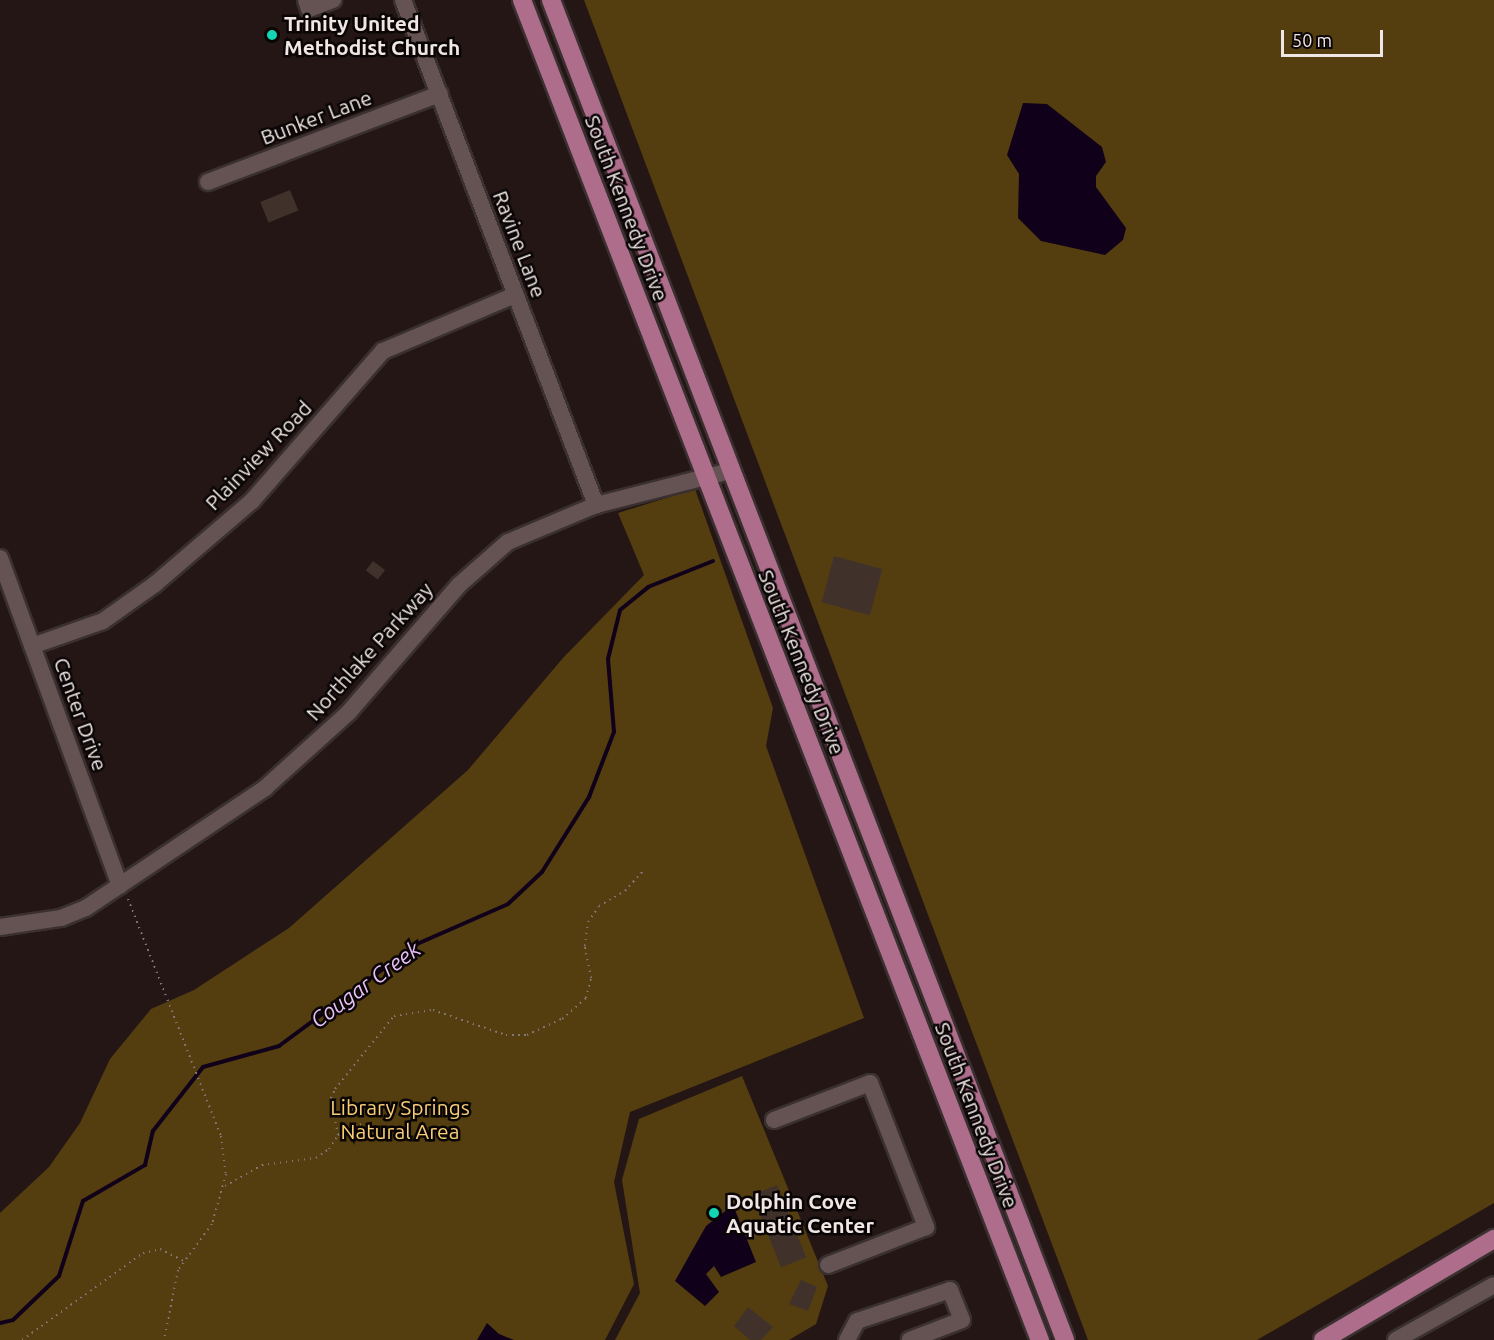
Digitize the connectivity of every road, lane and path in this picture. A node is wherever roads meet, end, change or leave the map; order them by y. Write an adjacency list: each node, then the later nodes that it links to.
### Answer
1 (306, 0): 2 (street)
2 (333, 0)
3 (403, 0): 6 (street, Ravine Lane)
4 (522, 0): 10 (main road, South Kennedy Drive)
5 (551, 0): 9 (main road, South Kennedy Drive)
6 (440, 94): 7 (street, Bunker Lane); 8 (street, Ravine Lane)
7 (208, 182)
8 (515, 295): 11 (street, Ravine Lane); 13 (street, Plainview Road)
9 (729, 471): 10 (street, Northlake Parkway); 30 (main road, South Kennedy Drive)
10 (705, 477): 11 (street, Northlake Parkway); 29 (main road, South Kennedy Drive)
11 (596, 505): 15 (street, Northlake Parkway)
12 (0, 558): 13 (street, Center Drive)
13 (32, 646): 15 (street, Center Drive)
14 (645, 869): 19 (path)
15 (120, 886): 16 (street, Northlake Parkway); 20 (path)
16 (0, 927)
17 (774, 1120): 23 (street)
18 (364, 1124): 19 (path)
19 (338, 1135): 20 (path)
20 (225, 1186): 22 (path)
21 (1494, 1239): 31 (main road)
22 (185, 1262): 25 (path); 26 (path)
23 (828, 1264)
24 (1494, 1285): 32 (street)
25 (22, 1340)
26 (164, 1340)
27 (847, 1340): 28 (street)
28 (910, 1340)
29 (1040, 1340)
30 (1065, 1340)
31 (1323, 1340)
32 (1396, 1340)

